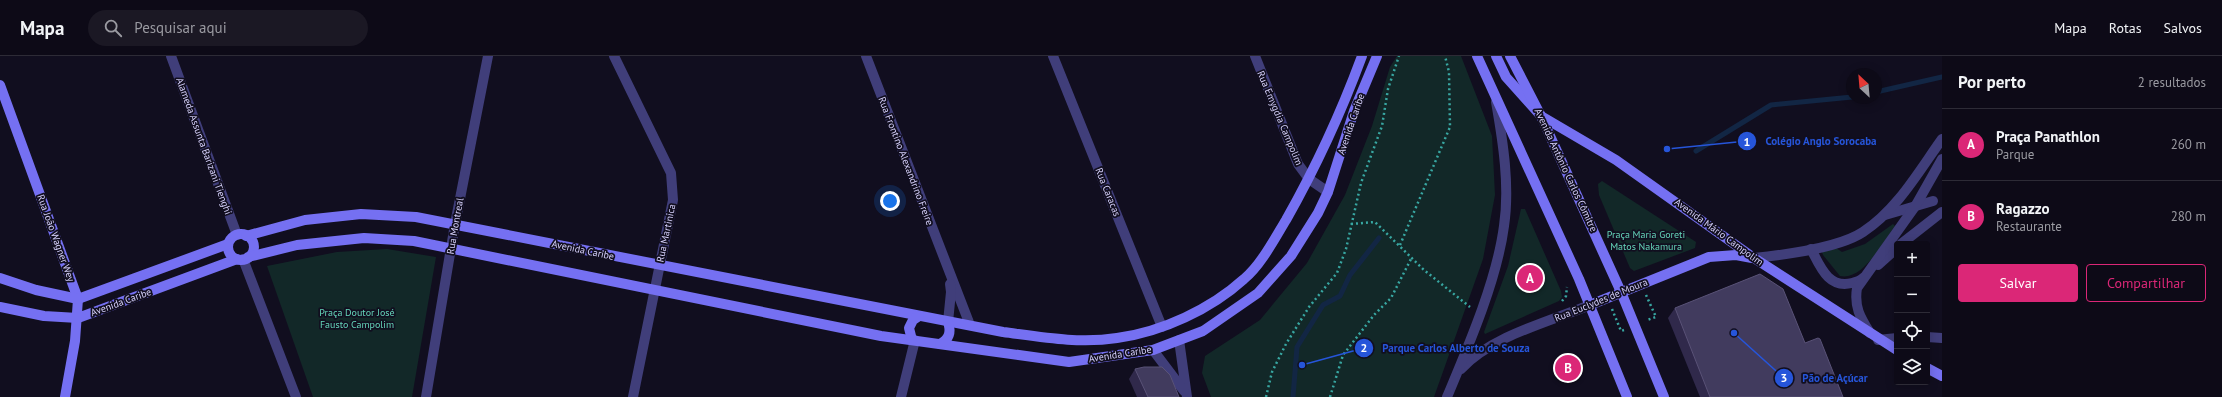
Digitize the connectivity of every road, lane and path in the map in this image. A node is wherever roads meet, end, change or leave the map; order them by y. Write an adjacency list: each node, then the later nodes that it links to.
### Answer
1 (171, 56): 28 (street, Alameda Assunta Barizani Tienghi)
2 (488, 56): 26 (street, Rua Montreal)
3 (614, 56): 39 (street, Rua Martinica)
4 (866, 56): 38 (street, Rua Frontino Alexandrino Freire)
5 (1053, 56): 56 (street, Rua Caracas)
6 (1254, 56): 19 (street, Rua Emygdia Campolim)
7 (1362, 56): 19 (street, Avenida Caribe)
8 (1377, 56): 21 (street, Avenida Caribe)
9 (1399, 56): 27 (path)
10 (1445, 56): 31 (path)
11 (1477, 56): 15 (street)
12 (1496, 56): 16 (street)
13 (1510, 56): 16 (street, Avenida Antônio Carlos Cômitre)
14 (0, 85): 46 (street, Rua João Wagner Wey)
15 (1496, 98): 41 (street); 49 (street)
16 (1541, 116): 36 (street, Avenida Mário Campolim); 45 (street, Avenida Antônio Carlos Cômitre)
17 (1942, 139): 25 (street)
18 (1942, 159): 20 (street)
19 (1309, 179): 21 (street); 56 (street, Avenida Caribe)
20 (1928, 185): 22 (street); 23 (street)
21 (1328, 192): 62 (street, Avenida Caribe)
22 (1938, 200): 23 (street)
23 (1916, 206): 25 (street); 42 (street)
24 (1942, 212): 29 (street)
25 (1883, 215): 33 (street)
26 (456, 224): 28 (street, Avenida Caribe); 32 (street, Rua Montreal); 39 (street, Avenida Caribe)
27 (1351, 224): 31 (path); 75 (path)
28 (241, 235): 30 (street); 37 (street)
29 (1905, 241)
30 (228, 244): 37 (street); 46 (street, Avenida Caribe)
31 (1400, 245): 35 (path)
32 (451, 249): 37 (street, Avenida Caribe); 44 (street, Avenida Caribe); 72 (street, Rua Montreal)
33 (1811, 249): 36 (street); 42 (street)
34 (1894, 251): 42 (street)
35 (1412, 257): 49 (path); 76 (path)
36 (1754, 258): 43 (street, Rua Euclydes de Moura); 57 (street, Avenida Mário Campolim)
37 (243, 259): 51 (street, Avenida Caribe); 71 (street)
38 (947, 265): 53 (street, Rua Frontino Alexandrino Freire); 54 (street, Rua Frontino Alexandrino Freire)
39 (659, 266): 44 (street, Rua Martinica); 50 (street, Avenida Caribe)
40 (0, 278): 46 (street, Avenida Caribe)
41 (1579, 279): 47 (street); 52 (path)
42 (1860, 281): 57 (street)
43 (1641, 284): 45 (street, Rua Euclydes de Moura); 55 (path)
44 (655, 290): 61 (street, Avenida Caribe); 73 (street, Rua Martinica)
45 (1621, 292): 47 (street, Rua Euclydes de Moura); 55 (street, Avenida Antônio Carlos Cômitre)
46 (78, 299): 51 (street, Rua João Wagner Wey)
47 (1590, 305): 52 (street, Rua Euclydes de Moura); 78 (street)
48 (0, 307): 51 (street, Avenida Caribe)
49 (1479, 315): 67 (street)
50 (919, 316): 53 (street, Avenida Caribe); 61 (street)
51 (78, 318): 70 (street, Rua João Wagner Wey)
52 (1555, 319): 67 (street, Rua Euclydes de Moura)
53 (948, 322): 54 (street, Avenida Caribe); 63 (street)
54 (970, 325): 56 (street, Avenida Caribe)
55 (1635, 325): 79 (street, Avenida Antônio Carlos Cômitre)
56 (1162, 327)
57 (1874, 337): 59 (street); 64 (street, Avenida Mário Campolim)
58 (1930, 337): 60 (street)
59 (1894, 338)
60 (1942, 338)
61 (914, 340): 63 (street, Avenida Caribe); 74 (street)
62 (1180, 340): 65 (street, Avenida Caribe); 69 (street)
63 (940, 344): 65 (street, Avenida Caribe)
64 (1895, 349)
65 (1153, 350): 69 (street)
66 (1930, 370): 68 (street)
67 (1458, 371): 77 (street)
68 (1942, 376)
69 (1186, 394)
70 (65, 397)
71 (296, 397)
72 (426, 397)
73 (633, 397)
74 (901, 397)
75 (1266, 397)
76 (1330, 397)
77 (1447, 397)
78 (1627, 397)
79 (1664, 397)

